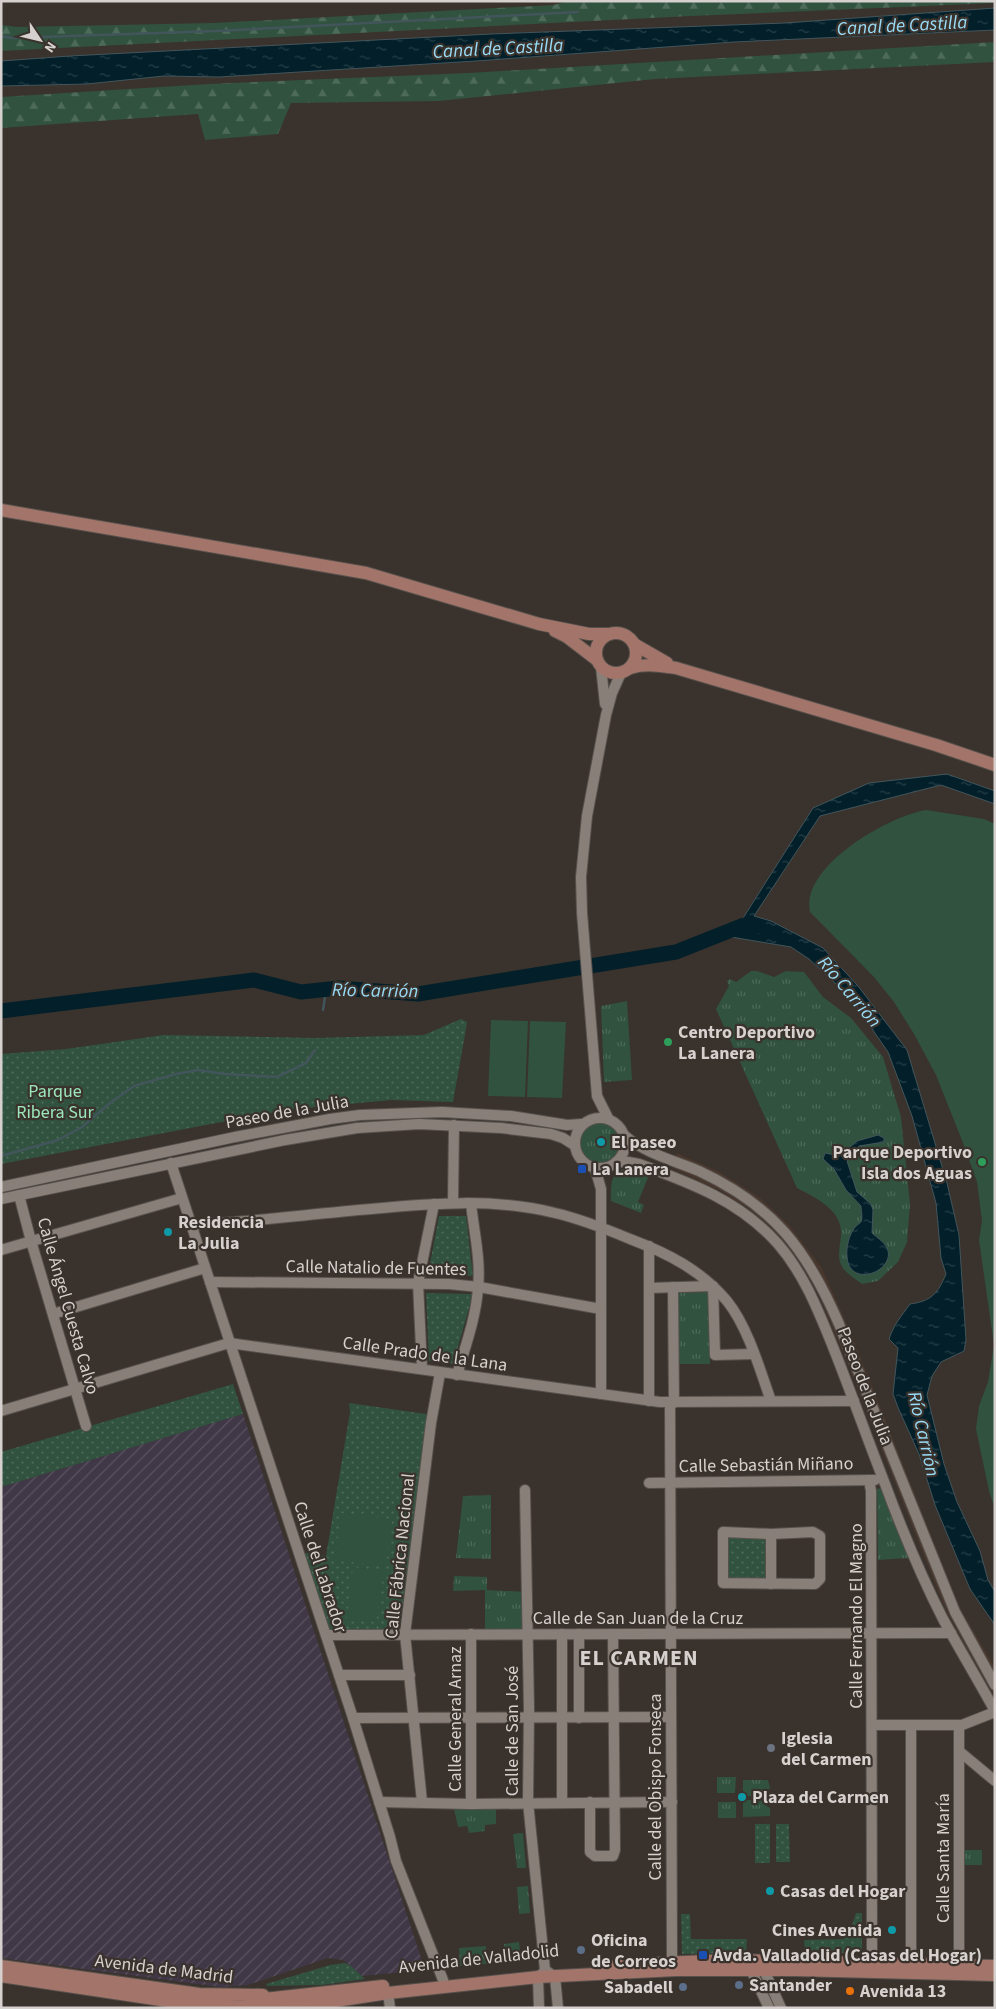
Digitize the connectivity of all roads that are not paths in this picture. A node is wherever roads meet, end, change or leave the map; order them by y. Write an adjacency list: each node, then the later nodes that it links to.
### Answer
1 (1, 510): 2 (main road)
2 (539, 624): 3 (main road); 5 (main road)
3 (609, 634): 4 (main road); 5 (main road)
4 (634, 644): 6 (main road); 7 (main road)
5 (599, 663): 7 (main road); 8 (street)
6 (676, 668): 7 (main road); 9 (main road)
7 (625, 670): 8 (street)
8 (606, 715): 10 (street)
9 (995, 765)
10 (597, 1096): 11 (street); 12 (street)
11 (592, 1118): 12 (street); 13 (street)
12 (608, 1118): 15 (street)
13 (582, 1124): 16 (street); 22 (street, Paseo de la Julia)
14 (454, 1125): 16 (street, Paseo de la Julia); 19 (street, Paseo de la Julia); 27 (street)
15 (624, 1135): 17 (street, Paseo de la Julia); 18 (street)
16 (574, 1145): 21 (street)
17 (643, 1150): 18 (street, Paseo de la Julia); 76 (street, Paseo de la Julia)
18 (624, 1151): 20 (street)
19 (171, 1163): 24 (street, Paseo de la Julia); 25 (street, Calle del Labrador)
20 (613, 1164): 21 (street); 23 (street); 53 (street, Paseo de la Julia)
21 (595, 1168): 23 (street)
22 (1, 1187)
23 (601, 1189): 31 (street)
24 (19, 1195): 26 (street, Paseo de la Julia); 32 (street, Calle Ángel Cuesta Calvo)
25 (182, 1198): 30 (street, Calle del Labrador); 32 (street)
26 (1, 1199)
27 (454, 1203): 28 (street); 29 (street)
28 (434, 1204): 30 (street); 37 (street)
29 (471, 1204): 31 (street); 39 (street)
30 (191, 1224): 35 (street, Calle del Labrador)
31 (601, 1227): 33 (street); 42 (street)
32 (31, 1241): 34 (street); 43 (street, Calle Ángel Cuesta Calvo)
33 (649, 1246): 38 (street); 41 (street)
34 (1, 1250)
35 (205, 1268): 36 (street, Calle del Labrador); 43 (street)
36 (210, 1282): 37 (street, Calle Natalio de Fuentes); 44 (street, Calle del Labrador)
37 (418, 1283): 39 (street, Calle Natalio de Fuentes); 46 (street)
38 (713, 1286): 40 (street); 45 (street); 45 (street)
39 (479, 1287): 42 (street, Calle Natalio de Fuentes); 48 (street)
40 (672, 1287): 41 (street); 54 (street, Calle del Obispo Fonseca)
41 (649, 1288): 51 (street)
42 (601, 1309): 50 (street)
43 (53, 1314): 49 (street, Calle Ángel Cuesta Calvo)
44 (229, 1343): 46 (street, Calle Prado de la Lana); 49 (street, Calle Prado de la Lana); 73 (street, Calle del Labrador)
45 (754, 1354): 52 (street)
46 (422, 1369): 47 (street, Calle Prado de la Lana)
47 (440, 1373): 48 (street, Calle Prado de la Lana); 65 (street, Calle Fábrica Nacional)
48 (458, 1375): 50 (street, Calle Prado de la Lana)
49 (75, 1389): 55 (street, Calle Prado de la Lana); 56 (street, Calle Ángel Cuesta Calvo)
50 (601, 1394): 51 (street, Calle Prado de la Lana)
51 (649, 1401): 54 (street, Calle Prado de la Lana)
52 (771, 1401): 53 (street, Calle Prado de la Lana); 54 (street, Calle Prado de la Lana)
53 (854, 1401): 58 (street, Paseo de la Julia)
54 (672, 1403): 60 (street, Calle del Obispo Fonseca)
55 (1, 1411)
56 (86, 1426)
57 (869, 1480): 58 (street, Calle Sebastián Miñano); 60 (street, Calle Sebastián Miñano); 72 (street, Calle Fernando El Magno)
58 (883, 1480): 64 (street, Paseo de la Julia)
59 (649, 1483): 60 (street, Calle Sebastián Miñano)
60 (670, 1483): 71 (street, Calle del Obispo Fonseca)
61 (525, 1490): 67 (street, Calle de San José)
62 (771, 1534): 63 (street); 63 (street); 63 (street)
63 (771, 1584)
64 (951, 1633): 72 (street, Calle de San Juan de la Cruz); 77 (street, Paseo de la Julia)
65 (405, 1634): 66 (street, Calle de San Juan de la Cruz); 73 (street, Calle de San Juan de la Cruz); 75 (street, Calle Fábrica Nacional)
66 (471, 1634): 67 (street, Calle de San Juan de la Cruz); 81 (street, Calle General Arnaz)
67 (527, 1634): 68 (street, Calle de San Juan de la Cruz); 82 (street, Calle de San José)
68 (562, 1634): 69 (street, Calle de San Juan de la Cruz); 83 (street)
69 (579, 1634): 70 (street, Calle de San Juan de la Cruz); 84 (street)
70 (613, 1634): 71 (street, Calle de San Juan de la Cruz); 85 (street)
71 (671, 1634): 72 (street, Calle de San Juan de la Cruz); 78 (street, Calle del Obispo Fonseca)
72 (872, 1634): 86 (street, Calle Fernando El Magno)
73 (326, 1635): 74 (street, Calle del Labrador)
74 (338, 1675): 75 (street); 79 (street, Calle del Labrador)
75 (410, 1675): 80 (street, Calle Fábrica Nacional)
76 (995, 1685)
77 (995, 1712): 88 (street)
78 (671, 1716): 85 (street); 97 (street, Calle del Obispo Fonseca)
79 (353, 1718): 80 (street); 91 (street, Calle del Labrador)
80 (414, 1718): 81 (street); 92 (street, Calle Fábrica Nacional)
81 (471, 1718): 82 (street); 98 (street, Calle General Arnaz)
82 (529, 1718): 83 (street); 93 (street, Calle de San José)
83 (562, 1718): 84 (street); 94 (street)
84 (579, 1718): 85 (street)
85 (614, 1718): 96 (street)
86 (872, 1725): 87 (street); 100 (street, Calle Fernando El Magno)
87 (911, 1725): 88 (street); 101 (street)
88 (959, 1725): 89 (street, Calle Santa María)
89 (959, 1751): 90 (street); 103 (street, Calle Santa María)
90 (995, 1781)
91 (379, 1802): 92 (street); 109 (street, Calle del Labrador)
92 (422, 1802): 98 (street)
93 (528, 1802): 94 (street); 98 (street); 106 (street, Calle de San José)
94 (562, 1802): 95 (street)
95 (590, 1802): 96 (street); 96 (street)
96 (615, 1802): 97 (street)
97 (672, 1802): 99 (street, Calle del Obispo Fonseca)
98 (471, 1804)
99 (672, 1961): 102 (main road, Avenida de Valladolid); 106 (main road, Avenida de Valladolid)
100 (872, 1963): 101 (main road, Avenida de Valladolid); 102 (main road, Avenida de Valladolid)
101 (911, 1963): 103 (main road, Avenida de Valladolid)
102 (758, 1965): 106 (main road, Avenida de Valladolid); 107 (main road, Avenida de Valladolid); 120 (street); 121 (street)
103 (959, 1965): 105 (main road, Avenida de Valladolid)
104 (1, 1966): 111 (main road, Avenida de Madrid)
105 (995, 1966)
106 (546, 1975): 109 (main road, Avenida de Valladolid); 110 (main road, Avenida de Valladolid); 116 (street); 117 (street)
107 (995, 1975)
108 (1, 1976): 112 (main road, Avenida de Madrid)
109 (443, 1980): 113 (main road, Avenida de Valladolid)
110 (388, 1993): 114 (main road, Avenida de Valladolid); 119 (street)
111 (234, 1995): 113 (main road, Avenida de Madrid); 115 (street)
112 (181, 2003): 115 (main road, Avenida de Madrid); 118 (street)
113 (300, 2003): 114 (main road, Avenida de Valladolid); 115 (main road, Avenida de Madrid)
114 (333, 2005)
115 (246, 2006)
116 (539, 2006): 117 (street)
117 (558, 2006)
118 (193, 2008)
119 (390, 2008)
120 (770, 2008)
121 (781, 2008)

